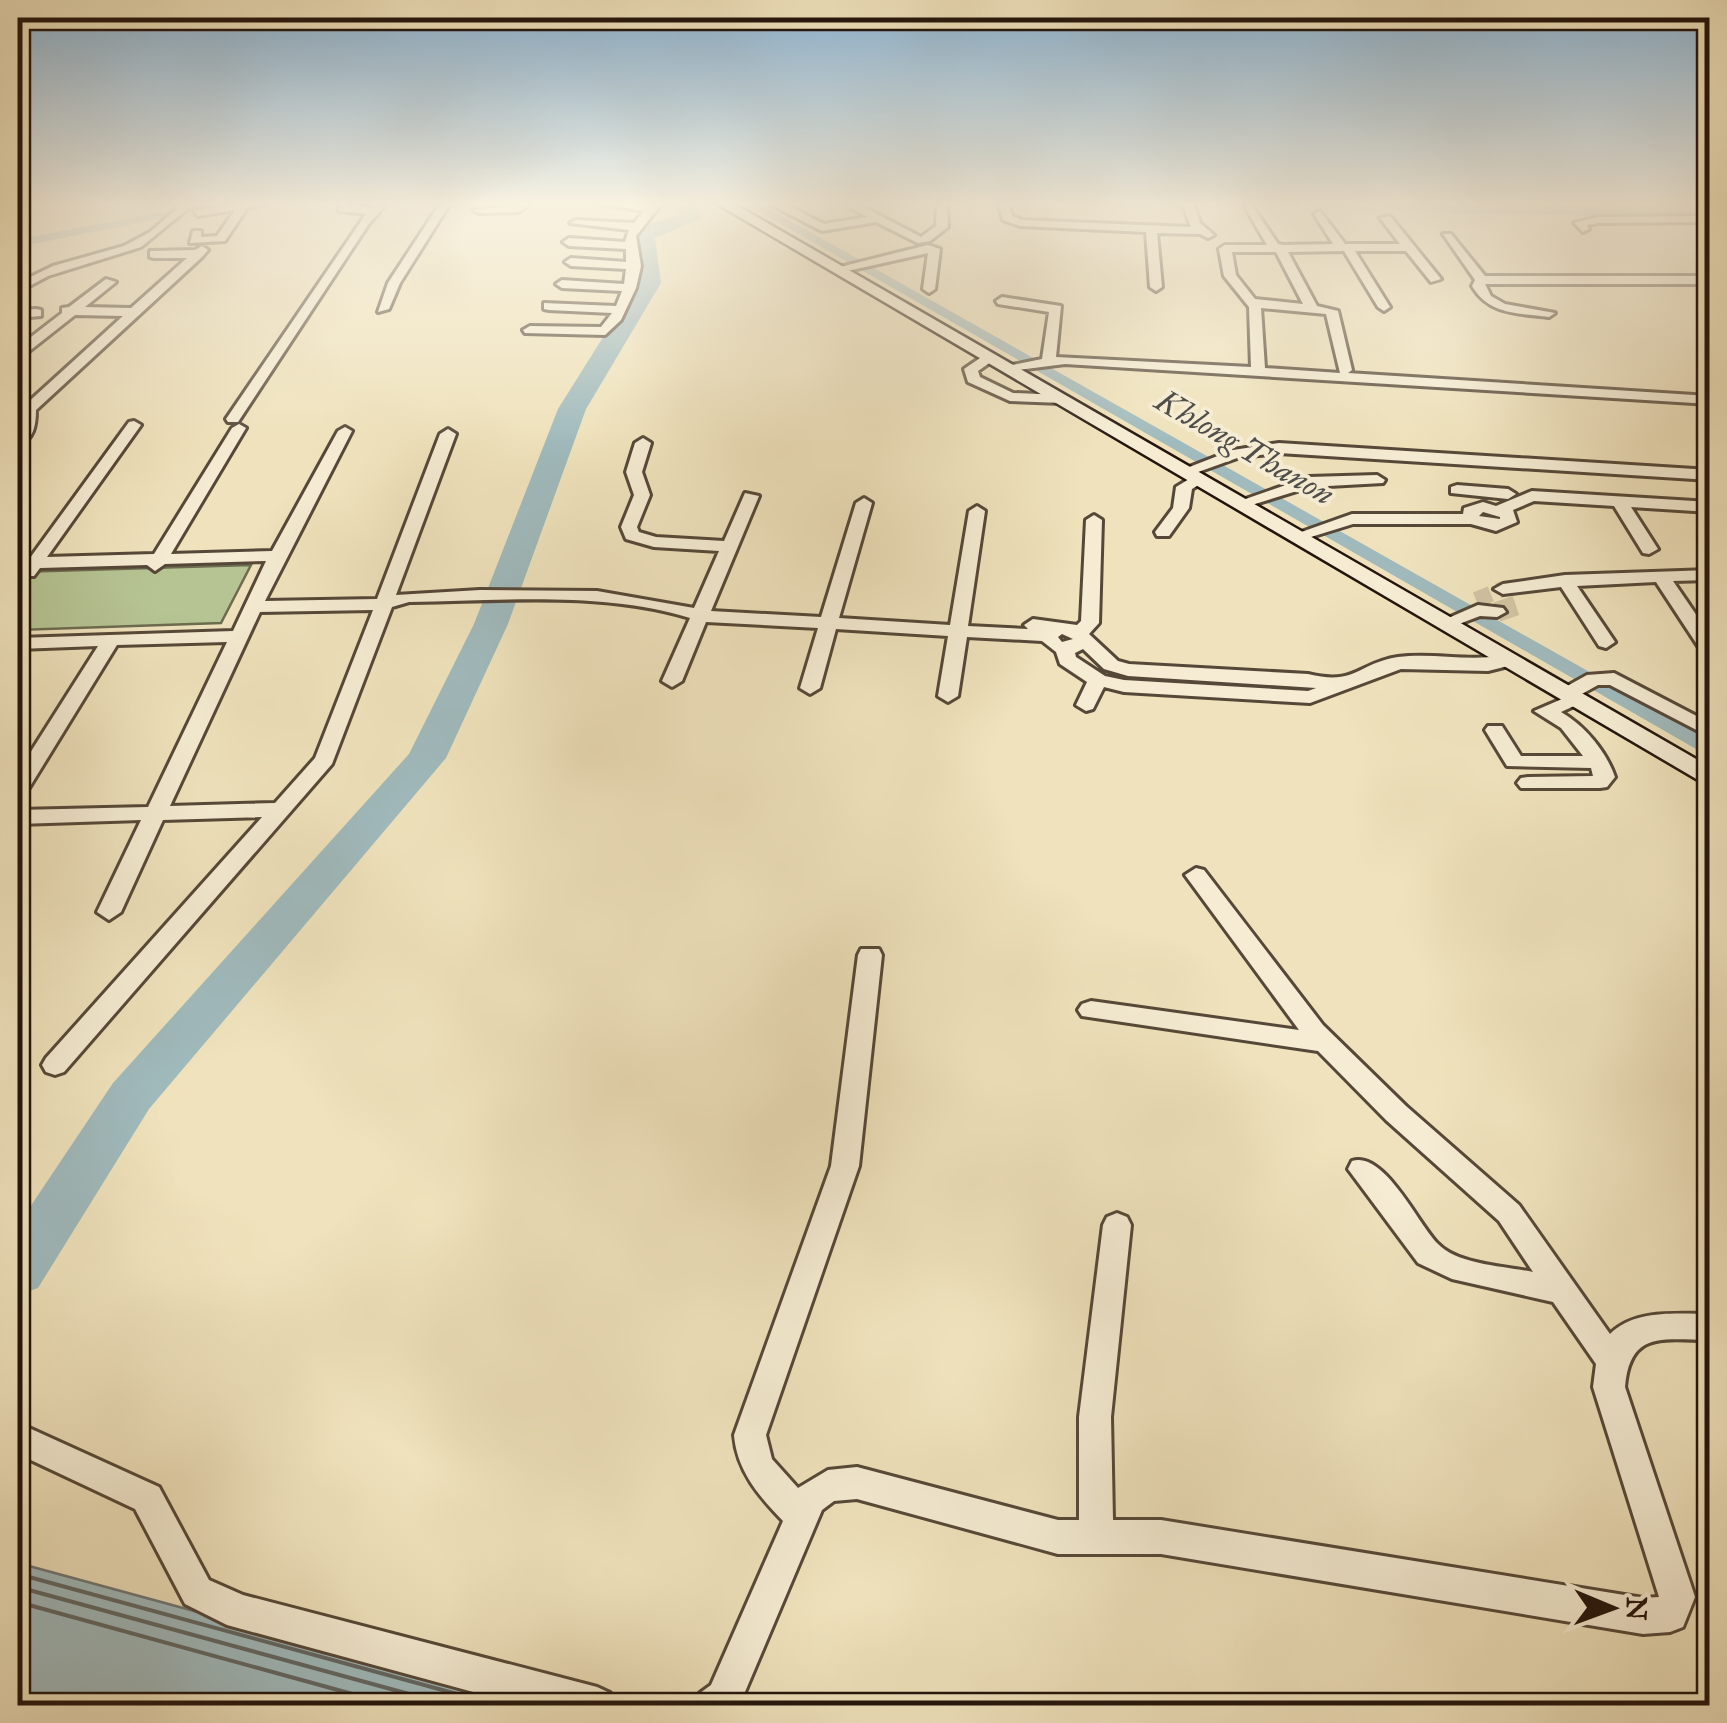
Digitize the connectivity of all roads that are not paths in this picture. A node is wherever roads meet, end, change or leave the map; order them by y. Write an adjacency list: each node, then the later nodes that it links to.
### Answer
1 (110, 282): 24 (street)
2 (167, 282): 25 (street)
3 (329, 282): 59 (street)
4 (394, 282): 22 (street)
5 (631, 282): 15 (street)
6 (867, 282): 32 (street)
7 (928, 282): 16 (street)
8 (1156, 282): 14 (street)
9 (1236, 282): 18 (street)
10 (1297, 282): 20 (street)
11 (1368, 282): 21 (street)
12 (1480, 282): 27 (street)
13 (562, 284): 15 (street)
14 (1156, 287)
15 (630, 288): 23 (street)
16 (928, 289)
17 (1002, 301): 31 (street)
18 (1254, 303): 20 (street); 34 (street)
19 (549, 306): 23 (street)
20 (1311, 307): 33 (street)
21 (1384, 307)
22 (383, 309)
23 (620, 310): 29 (street)
24 (67, 311): 25 (street); 30 (street)
25 (134, 312): 40 (street)
26 (36, 313): 28 (street)
27 (1549, 313)
28 (18, 314)
29 (530, 330)
30 (18, 353)
31 (1046, 360): 32 (street); 34 (street)
32 (1006, 363): 35 (street); 35 (street)
33 (1344, 370)
34 (1258, 373): 36 (street)
35 (1062, 398): 42 (street)
36 (1710, 400)
37 (134, 426): 60 (street)
38 (345, 431): 58 (street)
39 (448, 434): 65 (street)
40 (18, 440)
41 (643, 444): 56 (street)
42 (1194, 472): 43 (street); 48 (street); 54 (street)
43 (1710, 475)
44 (1376, 480): 48 (street)
45 (1457, 490): 47 (street)
46 (751, 496): 56 (street)
47 (1532, 496): 50 (street); 55 (street)
48 (1246, 502): 55 (street)
49 (864, 503): 69 (street)
50 (1620, 504): 51 (street); 57 (street)
51 (1710, 508)
52 (976, 511): 71 (street)
53 (1094, 520): 72 (street)
54 (1162, 532)
55 (1308, 537): 70 (street)
56 (728, 546): 68 (street)
57 (1649, 549)
58 (275, 562): 59 (street); 66 (street)
59 (155, 566): 60 (street)
60 (24, 569)
61 (1661, 576): 62 (street); 63 (street); 76 (street)
62 (1710, 576)
63 (1566, 580): 64 (street); 73 (street)
64 (1503, 589)
65 (392, 598): 66 (street); 68 (street); 93 (street)
66 (257, 601): 75 (street)
67 (1481, 608): 70 (street)
68 (704, 610): 69 (street); 81 (street)
69 (830, 618): 71 (street); 83 (street)
70 (1450, 621): 79 (street)
71 (958, 625): 72 (street); 85 (street)
72 (1067, 637): 80 (street); 82 (street)
73 (1606, 642)
74 (18, 643): 77 (street)
75 (236, 643): 77 (street); 94 (street)
76 (1708, 645)
77 (108, 647): 78 (street); 92 (street)
78 (18, 656)
79 (1509, 660): 82 (street); 84 (street)
80 (1098, 680): 82 (street); 86 (street)
81 (672, 681)
82 (1337, 687)
83 (810, 688)
84 (1573, 695): 88 (street); 89 (street); 90 (street)
85 (948, 696)
86 (1086, 704)
87 (1494, 730): 89 (street)
88 (1710, 731)
89 (1599, 762): 91 (street)
90 (1710, 779)
91 (1528, 782)
92 (18, 788)
93 (276, 810): 94 (street); 101 (street)
94 (155, 814): 95 (street); 97 (street)
95 (18, 817)
96 (1196, 875): 100 (street)
97 (109, 912)
98 (870, 955): 108 (street)
99 (1091, 1010): 100 (street)
100 (1325, 1043): 104 (street)
101 (55, 1065)
102 (1362, 1170): 104 (street)
103 (1117, 1225): 109 (street)
104 (1562, 1291): 106 (street)
105 (1710, 1327): 106 (street)
106 (1609, 1358): 109 (street)
107 (18, 1438): 110 (street)
108 (802, 1517): 109 (street); 111 (street)
109 (1096, 1538)
110 (597, 1706)
111 (713, 1706)

